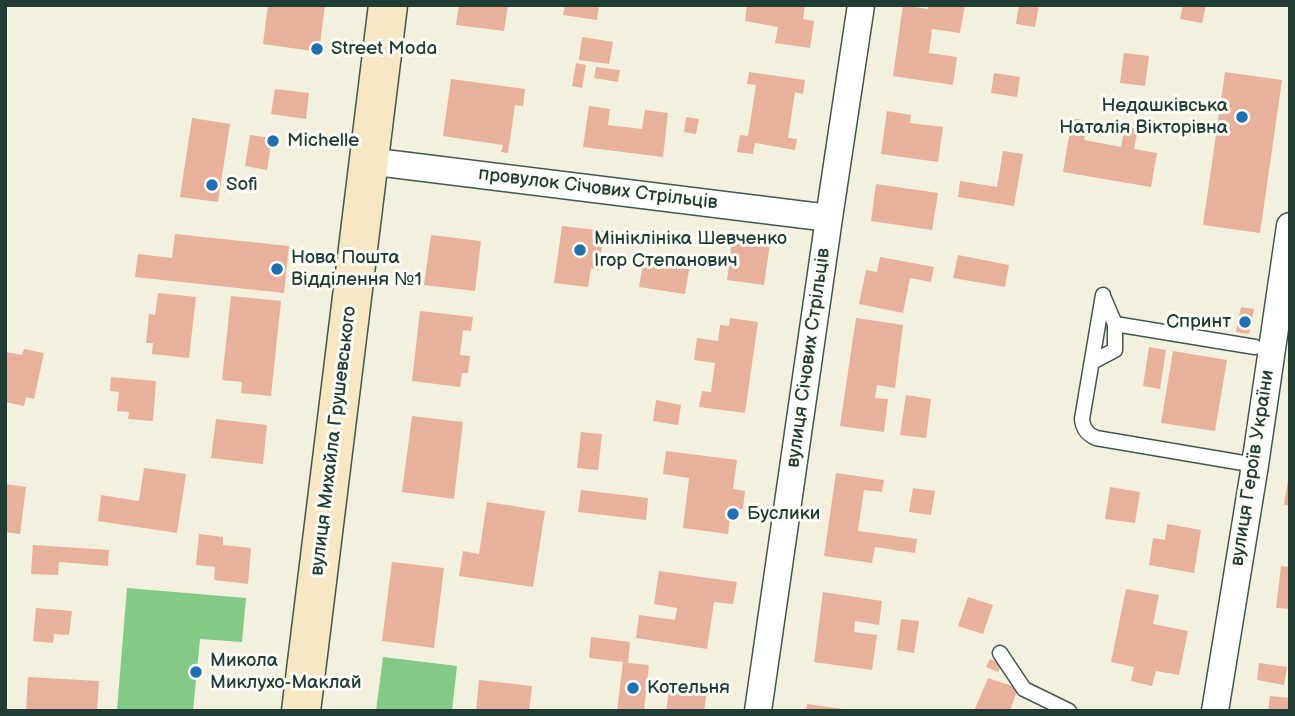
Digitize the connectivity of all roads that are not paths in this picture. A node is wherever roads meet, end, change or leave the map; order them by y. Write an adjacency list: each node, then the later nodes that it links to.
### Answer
1 (388, 5): 3 (street, вулиця Михайла Грушевського)
2 (861, 5): 4 (street, вулиця Січових Стрільців)
3 (368, 161): 4 (street, провулок Січових Стрільців); 11 (street, вулиця Михайла Грушевського)
4 (829, 218): 12 (street, вулиця Січових Стрільців)
5 (1290, 226): 9 (street, вулиця Героїв України)
6 (1115, 324): 7 (lane); 8 (lane); 8 (lane)
7 (1255, 347)
8 (1092, 362): 9 (lane)
9 (1255, 464): 14 (street, вулиця Героїв України)
10 (1000, 653): 13 (lane)
11 (301, 711)
12 (758, 711)
13 (1069, 711)
14 (1215, 711)

